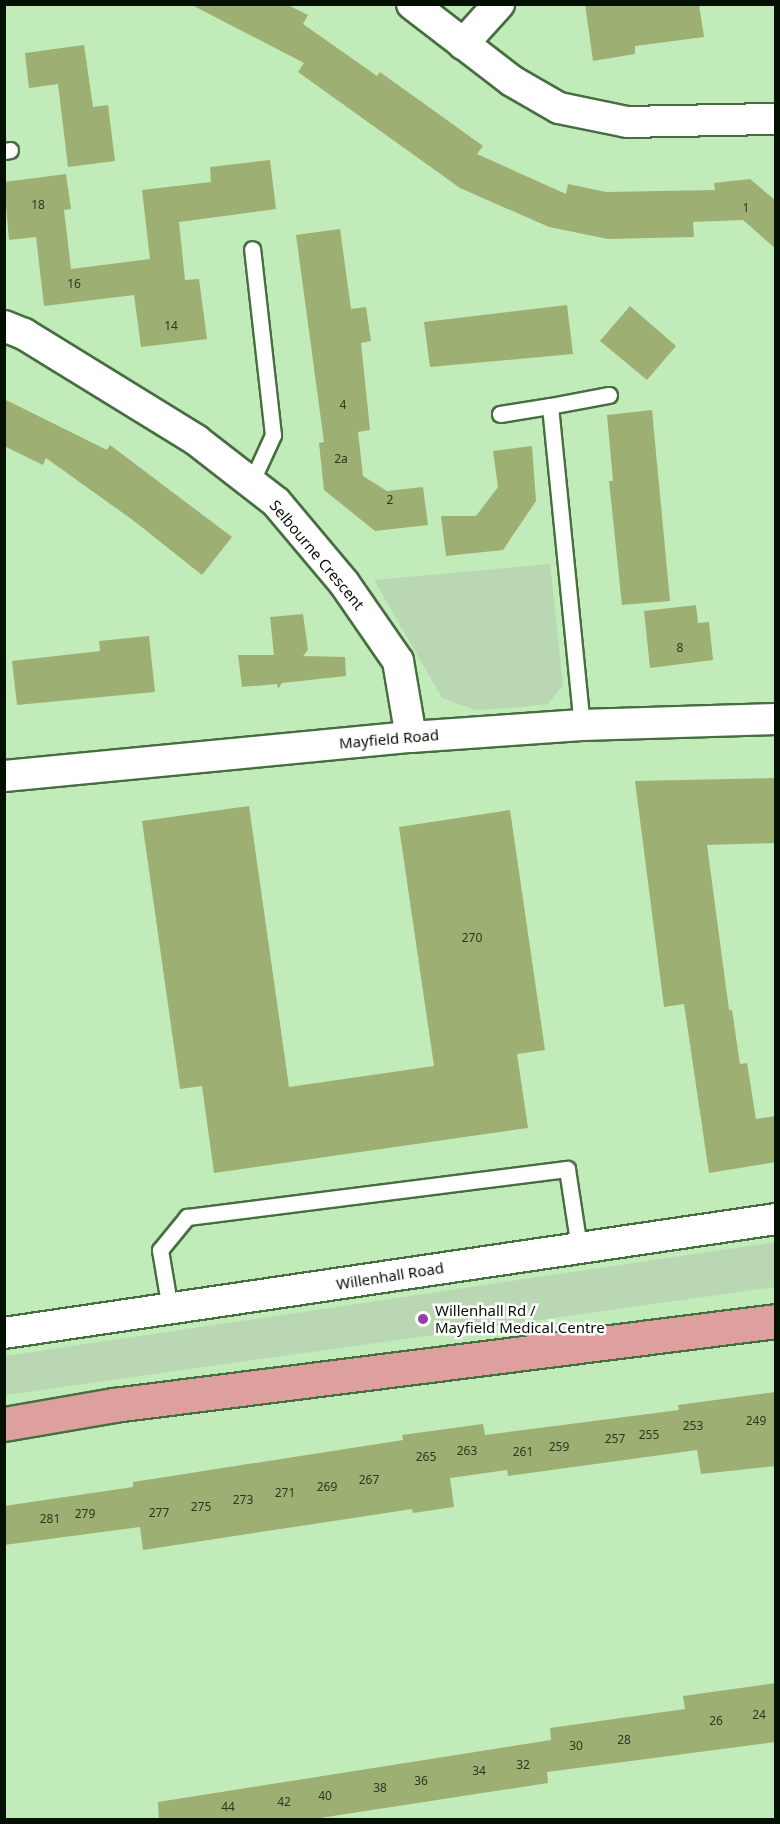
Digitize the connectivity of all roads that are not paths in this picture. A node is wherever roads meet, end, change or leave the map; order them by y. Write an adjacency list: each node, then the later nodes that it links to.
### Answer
1 (412, 4): 3 (street)
2 (499, 4): 3 (street)
3 (463, 44): 4 (street)
4 (776, 119)
5 (252, 249): 10 (lane)
6 (4, 326): 10 (street, Selbourne Crescent)
7 (609, 395): 8 (lane)
8 (550, 406): 9 (lane); 12 (lane)
9 (500, 414)
10 (251, 483): 13 (street, Selbourne Crescent)
11 (776, 719): 12 (street, Mayfield Road)
12 (582, 725): 13 (street, Mayfield Road)
13 (411, 737): 14 (street, Mayfield Road)
14 (4, 776)
15 (776, 1218): 16 (street, Willenhall Road)
16 (579, 1247): 17 (street, Willenhall Road); 17 (lane)
17 (170, 1309): 19 (street, Willenhall Road)
18 (776, 1321): 20 (highway)
19 (4, 1334)
20 (4, 1424)

